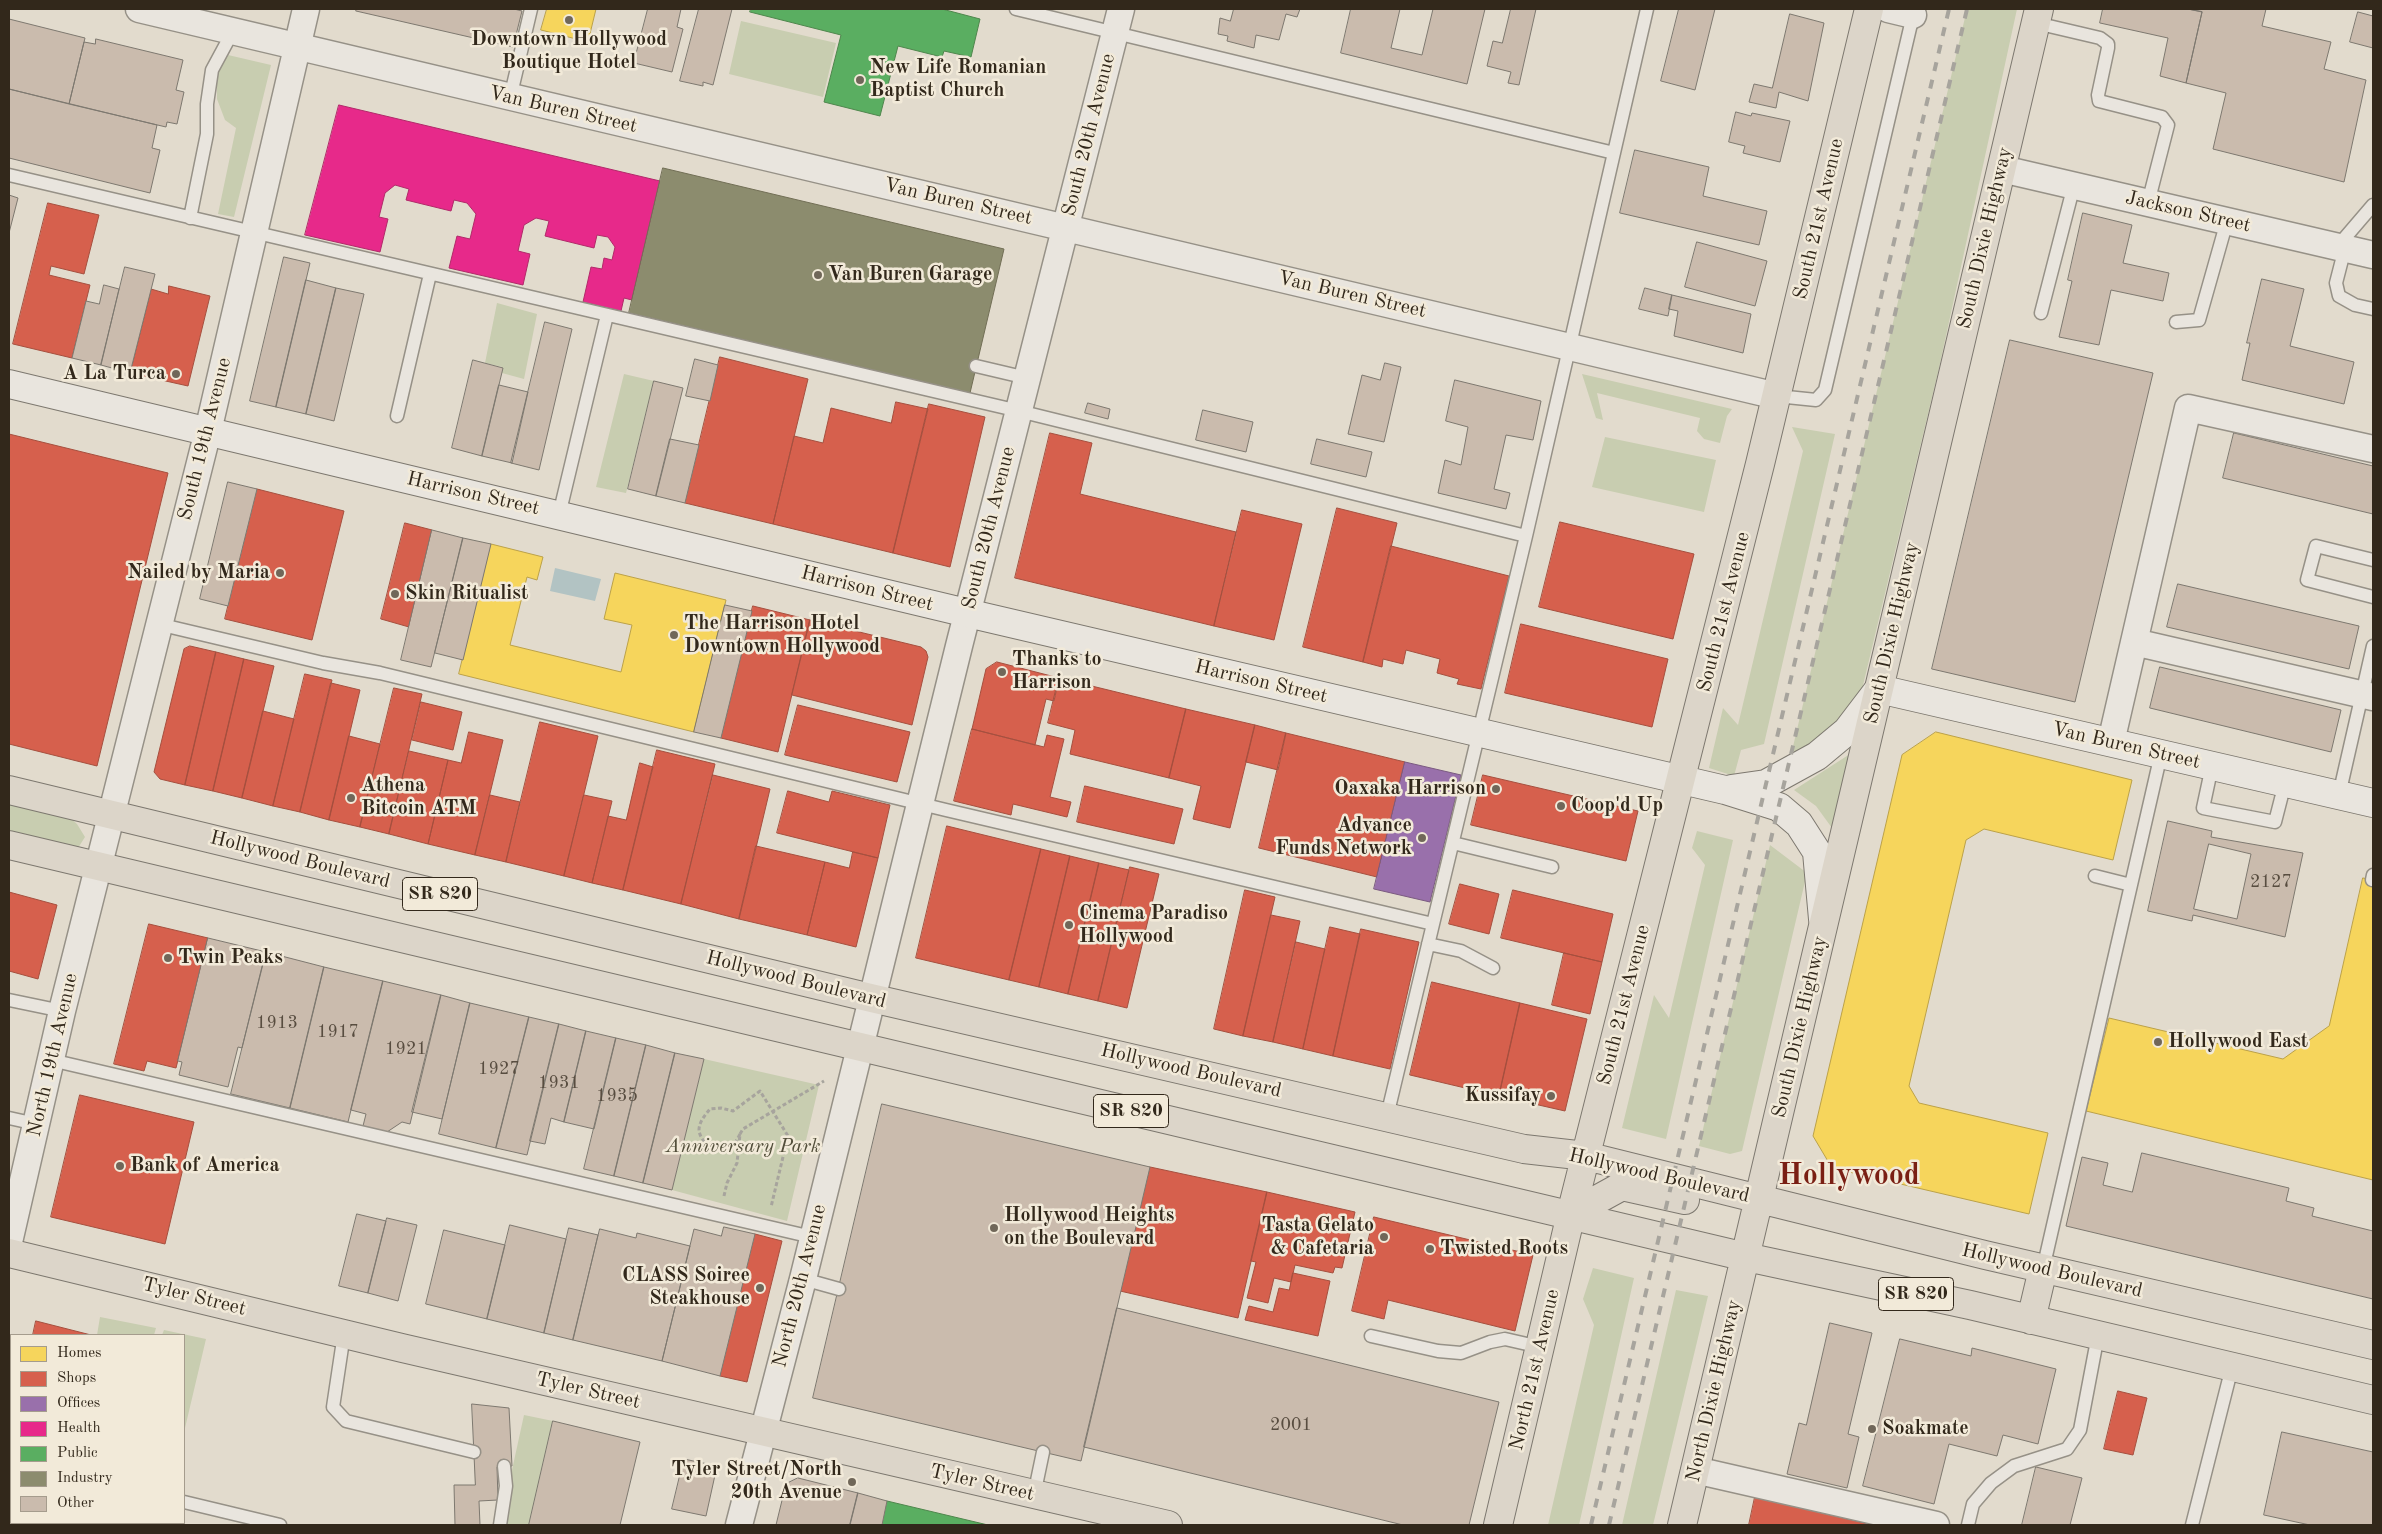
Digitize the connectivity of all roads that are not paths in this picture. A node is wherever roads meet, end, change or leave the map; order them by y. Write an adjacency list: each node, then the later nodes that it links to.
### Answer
1 (139, 9): 11 (street, Van Buren Street)
2 (306, 9): 12 (street, South 19th Avenue)
3 (531, 9): 13 (lane)
4 (1016, 9): 10 (lane)
5 (1648, 9): 14 (lane)
6 (1869, 9): 35 (main road, South 21st Avenue)
7 (1888, 9): 8 (street)
8 (1914, 12): 35 (lane)
9 (2038, 16): 15 (main road, South Dixie Highway); 18 (lane)
10 (1118, 20): 14 (lane); 22 (street, South 20th Avenue)
11 (233, 31): 12 (street, Van Buren Street); 20 (lane)
12 (296, 45): 13 (street, Van Buren Street); 23 (street, South 19th Avenue)
13 (510, 98): 22 (street, Van Buren Street)
14 (1614, 153): 31 (lane)
15 (2002, 169): 17 (street, Jackson Street); 48 (main road, South Dixie Highway)
16 (9, 175): 20 (lane)
17 (2074, 185): 18 (street, Jackson Street); 28 (lane)
18 (2148, 203): 21 (street, Jackson Street)
19 (2373, 205): 24 (lane)
20 (190, 218): 23 (lane)
21 (2227, 221): 24 (street, Jackson Street); 30 (lane)
22 (1065, 228): 31 (street, Van Buren Street); 33 (street, South 20th Avenue)
23 (254, 232): 26 (lane); 38 (street, South 19th Avenue)
24 (2341, 248): 25 (street, Jackson Street); 27 (lane)
25 (2373, 255)
26 (430, 274): 29 (lane); 37 (lane)
27 (2373, 309)
28 (2041, 313)
29 (607, 315): 36 (lane); 40 (lane)
30 (2176, 322)
31 (1570, 347): 35 (street, Van Buren Street); 41 (lane)
32 (976, 366): 33 (lane)
33 (1027, 378): 36 (street, South 20th Avenue)
34 (9, 384): 38 (main road, Harrison Street)
35 (1777, 396): 54 (main road, South 21st Avenue)
36 (1019, 411): 41 (lane); 44 (street, South 20th Avenue)
37 (397, 416)
38 (208, 431): 40 (main road, Harrison Street); 45 (street, South 19th Avenue)
39 (2373, 449): 46 (street)
40 (559, 515): 44 (main road, Harrison Street)
41 (1526, 536): 50 (lane)
42 (2373, 560): 43 (lane)
43 (2373, 597)
44 (967, 613): 50 (main road, Harrison Street); 59 (street, South 20th Avenue)
45 (158, 624): 59 (lane); 61 (street, South 19th Avenue)
46 (2134, 642): 49 (street); 51 (street)
47 (2373, 646): 49 (lane)
48 (1879, 689): 51 (main road, Van Buren Street); 57 (main road, Harrison Street); 69 (main road, South Dixie Highway)
49 (2367, 695): 58 (lane)
50 (1479, 733): 54 (main road, Harrison Street); 62 (lane)
51 (2111, 742): 52 (main road, Van Buren Street)
52 (2162, 754): 53 (main road, Van Buren Street); 67 (lane)
53 (2212, 766): 55 (main road, Van Buren Street); 55 (lane)
54 (1682, 780): 57 (main road, Harrison Street); 80 (main road, South 21st Avenue)
55 (2285, 783): 58 (main road, Van Buren Street)
56 (9, 790): 61 (main road, Hollywood Boulevard / SR 820)
57 (1725, 790): 69 (main road, Harrison Street)
58 (2339, 795): 60 (main road, Van Buren Street)
59 (920, 803): 68 (lane); 72 (street, South 20th Avenue)
60 (2373, 803)
61 (113, 814): 65 (street, South 19th Avenue); 72 (main road, Hollywood Boulevard / SR 820)
62 (1453, 843): 64 (lane); 68 (lane)
63 (9, 845): 65 (main road, SR 820)
64 (1552, 867)
65 (100, 868): 74 (street, North 19th Avenue); 75 (main road, SR 820)
66 (2095, 876): 67 (lane)
67 (2131, 885): 87 (lane)
68 (1432, 924): 70 (lane)
69 (1823, 928): 81 (main road, South Dixie Highway)
70 (1428, 944): 71 (lane); 77 (lane)
71 (1492, 968)
72 (871, 998): 75 (street, South 20th Avenue); 77 (main road, Hollywood Boulevard / SR 820)
73 (9, 1000): 74 (lane)
74 (62, 1011): 76 (street, North 19th Avenue)
75 (859, 1047): 82 (main road, SR 820); 83 (street, North 20th Avenue)
76 (51, 1060): 79 (street, North 19th Avenue); 83 (lane)
77 (1387, 1116): 80 (main road, Hollywood Boulevard / SR 820)
78 (9, 1118): 79 (lane)
79 (36, 1124): 84 (street, North 19th Avenue)
80 (1586, 1156): 81 (main road, Hollywood Boulevard / SR 820); 82 (main road, South 21st Avenue)
81 (1757, 1208): 82 (main road); 86 (main road, South Dixie Highway); 87 (main road, Hollywood Boulevard / SR 820)
82 (1571, 1214): 86 (main road, SR 820); 95 (main road, North 21st Avenue)
83 (812, 1237): 88 (street, North 20th Avenue)
84 (9, 1242)
85 (9, 1253): 91 (main road, Tyler Street)
86 (1746, 1257): 90 (main road, SR 820); 102 (main road, North Dixie Highway)
87 (2031, 1266): 90 (main road); 94 (main road, Hollywood Boulevard / SR 820)
88 (803, 1279): 89 (lane); 98 (street, North 20th Avenue)
89 (839, 1289)
90 (2031, 1320): 92 (main road, SR 820)
91 (344, 1334): 98 (main road, Tyler Street); 99 (lane)
92 (2098, 1335): 96 (main road, SR 820); 112 (lane)
93 (1371, 1336): 95 (lane)
94 (2373, 1346)
95 (1540, 1347): 109 (main road, North 21st Avenue)
96 (2232, 1366): 97 (main road, SR 820); 113 (lane)
97 (2373, 1400)
98 (763, 1432): 103 (main road, Tyler Street); 107 (street, North 20th Avenue)
99 (474, 1452)
100 (1043, 1452): 103 (lane)
101 (504, 1466): 106 (lane)
102 (1695, 1470): 110 (main road, North Dixie Highway); 111 (street)
103 (1034, 1495): 108 (main road, Tyler Street)
104 (185, 1502): 105 (lane)
105 (280, 1525)
106 (500, 1525)
107 (739, 1525)
108 (1168, 1525)
109 (1498, 1525)
110 (1682, 1525)
111 (1936, 1525)
112 (1968, 1525)
113 (2192, 1525)

